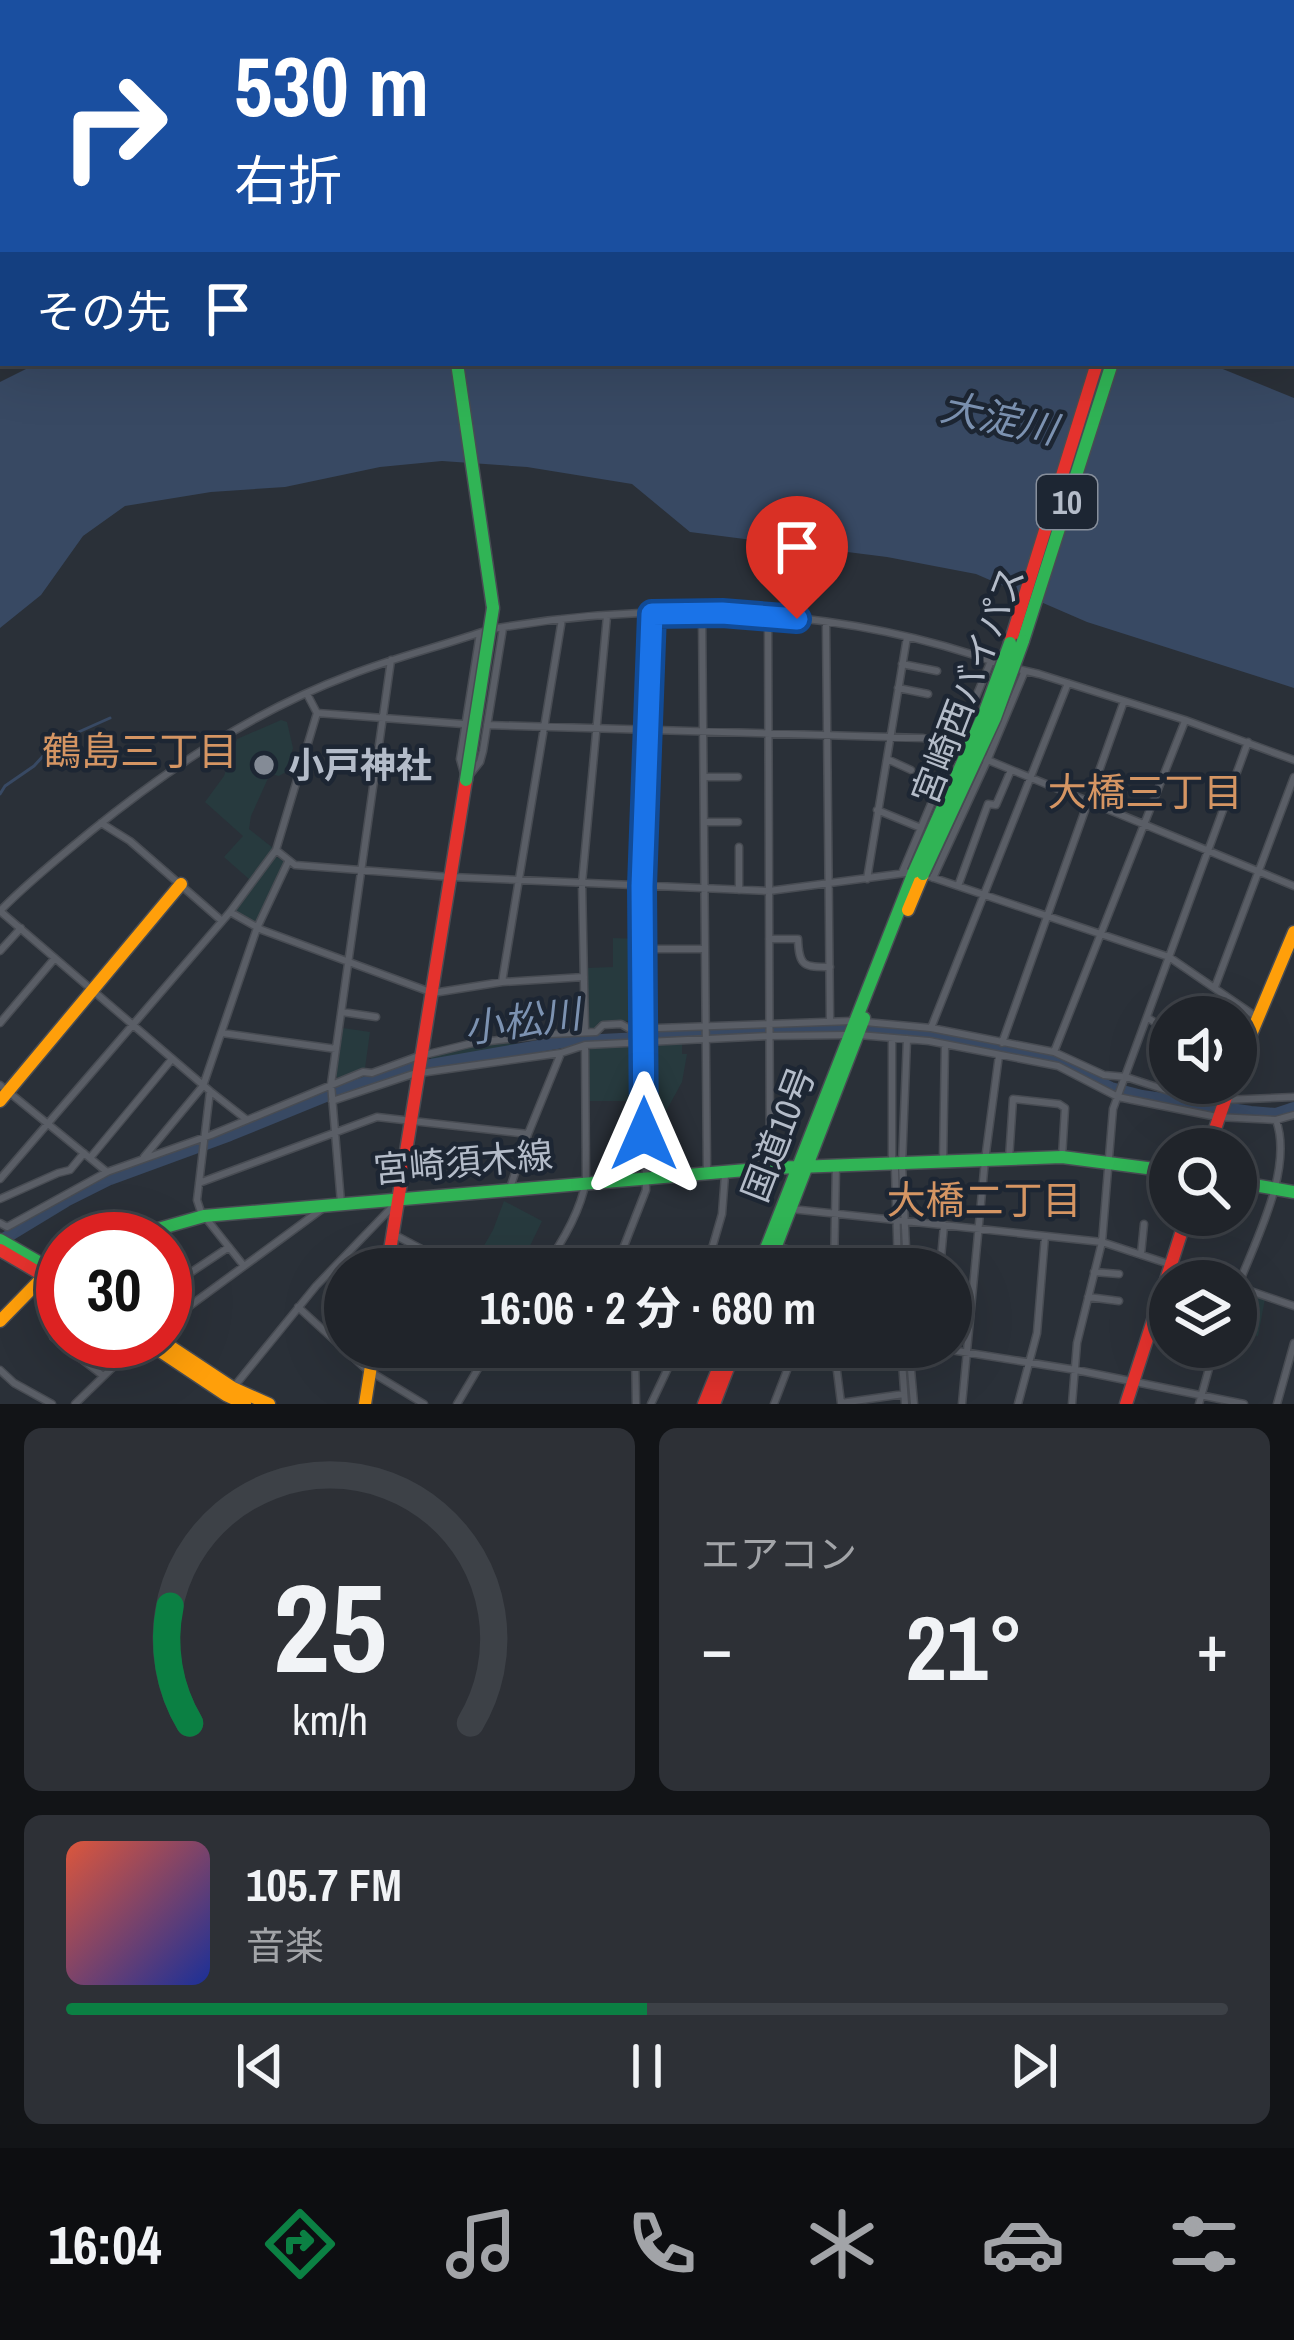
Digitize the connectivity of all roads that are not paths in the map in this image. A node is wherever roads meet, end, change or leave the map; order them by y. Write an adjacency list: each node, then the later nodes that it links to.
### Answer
1 (458, 366): 44 (main road, bridge)
2 (1096, 366): 58 (main road, 宮崎西バイパス / 10, bridge)
3 (1111, 366): 58 (main road, 宮崎西バイパス / 10, bridge)
4 (652, 614): 5 (street); 7 (street); 28 (street)
5 (702, 614): 6 (street); 29 (street)
6 (768, 615): 9 (street); 30 (street)
7 (607, 616): 8 (street); 27 (street)
8 (562, 619): 25 (street); 26 (street)
9 (826, 623): 10 (street); 31 (street)
10 (907, 637): 12 (street); 13 (street)
11 (391, 660): 18 (street); 22 (street); 24 (street)
12 (991, 661): 15 (street); 34 (street)
13 (902, 664): 14 (street); 17 (street)
14 (937, 671)
15 (1024, 672): 16 (street); 37 (street)
16 (1068, 683): 20 (street); 43 (street)
17 (898, 688): 19 (street); 32 (street)
18 (307, 694): 21 (street); 49 (street)
19 (928, 694)
20 (1124, 701): 23 (street); 45 (street)
21 (317, 713): 22 (street); 53 (street)
22 (383, 717): 24 (street); 56 (street)
23 (1185, 720): 33 (street); 50 (street)
24 (464, 724): 44 (street)
25 (487, 725): 26 (street); 44 (street)
26 (544, 727): 27 (street); 61 (street)
27 (597, 729): 28 (street); 62 (street)
28 (648, 730): 29 (street); 65 (street)
29 (702, 732): 30 (street); 40 (street)
30 (768, 734): 31 (street); 70 (street)
31 (827, 736): 32 (street); 64 (street)
32 (890, 738): 34 (street); 35 (street)
33 (1248, 742): 36 (street); 54 (street)
34 (956, 747): 37 (street); 51 (street)
35 (886, 759): 38 (street); 46 (street)
36 (1294, 760)
37 (988, 761): 39 (street); 58 (street)
38 (911, 770)
39 (1011, 770): 43 (street); 66 (street)
40 (704, 777): 41 (street); 47 (street)
41 (738, 777)
42 (1294, 777): 57 (street)
43 (1031, 778): 45 (street); 71 (street)
44 (466, 780): 59 (main road)
45 (1088, 802): 50 (street); 74 (street)
46 (878, 810): 51 (street); 60 (street)
47 (704, 822): 48 (street); 68 (street)
48 (738, 822)
49 (101, 824): 63 (street); 72 (street)
50 (1144, 824): 54 (street); 79 (street)
51 (921, 828): 58 (street)
52 (739, 847): 69 (street)
53 (276, 850): 55 (street); 73 (street)
54 (1208, 851): 57 (street); 84 (street)
55 (288, 862): 56 (street); 77 (street)
56 (362, 870): 59 (street); 86 (street)
57 (1258, 872): 67 (street); 93 (street)
58 (918, 875): 60 (street); 66 (street); 105 (main road, 宮崎西バイパス / 10)
59 (451, 877): 61 (street); 94 (main road)
60 (867, 879): 64 (street)
61 (518, 880): 62 (street); 91 (street)
62 (582, 883): 65 (street); 90 (street)
63 (181, 884): 75 (street); 92 (main road)
64 (828, 884): 70 (street); 87 (street)
65 (642, 886): 68 (street); 82 (street)
66 (958, 886): 71 (street)
67 (1294, 886)
68 (705, 889): 69 (street); 81 (street)
69 (739, 890): 70 (street)
70 (769, 891): 80 (street)
71 (982, 894): 74 (street); 106 (street)
72 (0, 911): 76 (street)
73 (230, 912): 75 (street); 77 (street)
74 (1047, 917): 79 (street); 114 (street)
75 (222, 921): 101 (street)
76 (21, 928): 83 (street); 85 (street)
77 (257, 928): 86 (street); 107 (street)
78 (1294, 932): 88 (main road)
79 (1101, 934): 84 (street); 118 (street)
80 (769, 940): 87 (street); 102 (street)
81 (704, 949): 82 (street); 103 (street)
82 (643, 950): 104 (street)
83 (0, 951)
84 (1169, 957): 93 (street); 97 (street)
85 (55, 958): 92 (street); 100 (street)
86 (349, 963): 94 (street); 95 (street)
87 (830, 968): 99 (street)
88 (1278, 970): 89 (main road); 98 (main road)
89 (1294, 976)
90 (584, 977): 91 (street); 108 (street)
91 (502, 982): 94 (street)
92 (91, 989): 101 (street); 126 (main road)
93 (1215, 989): 98 (street)
94 (433, 993): 122 (main road)
95 (342, 1012): 96 (street); 117 (street)
96 (376, 1016)
97 (1147, 1018): 123 (street)
98 (1258, 1018)
99 (830, 1020): 102 (street); 105 (street)
100 (0, 1022)
101 (132, 1023): 121 (street); 136 (street)
102 (769, 1023): 103 (street); 109 (street)
103 (706, 1026): 104 (street); 112 (street)
104 (643, 1028): 108 (street); 113 (street)
105 (856, 1028): 106 (street); 109 (street); 110 (street); 149 (main road, 国道10号 / 10)
106 (931, 1028): 114 (street)
107 (222, 1033): 117 (street); 125 (street)
108 (585, 1033): 115 (street); 122 (street)
109 (769, 1036): 112 (street); 151 (street)
110 (892, 1038): 111 (street); 148 (street)
111 (907, 1039): 116 (street); 148 (street)
112 (706, 1040): 113 (street); 155 (street)
113 (643, 1042): 115 (street); 157 (street)
114 (1002, 1044): 118 (street); 120 (street)
115 (585, 1045): 119 (street); 158 (street)
116 (945, 1045): 120 (street); 147 (street)
117 (336, 1049): 124 (street)
118 (1054, 1052): 123 (street)
119 (561, 1054): 122 (street); 139 (street)
120 (999, 1054): 127 (street); 144 (street)
121 (173, 1059): 125 (street); 141 (street)
122 (421, 1067): 124 (street); 129 (street); 135 (main road)
123 (1124, 1081): 127 (street); 131 (street)
124 (331, 1084): 129 (street); 133 (street)
125 (207, 1089): 133 (street); 140 (street); 143 (street)
126 (2, 1092): 136 (street)
127 (1118, 1097): 131 (street); 146 (street)
128 (1294, 1097): 131 (street)
129 (332, 1101): 138 (street)
130 (1222, 1104): 131 (main road)
131 (1220, 1109): 134 (street); 137 (main road)
132 (1294, 1114): 134 (street)
133 (247, 1120): 140 (street)
134 (1276, 1120): 162 (street)
135 (411, 1121): 138 (street); 139 (street); 164 (main road)
136 (47, 1123): 141 (street); 156 (street)
137 (1214, 1128)
138 (334, 1131): 159 (street); 166 (street)
139 (528, 1134): 161 (street)
140 (206, 1137): 143 (street); 159 (street)
141 (87, 1155): 154 (street); 165 (street)
142 (1062, 1157): 145 (main road, 宮崎須木線); 145 (street); 146 (main road, 宮崎須木線)
143 (144, 1158): 154 (street)
144 (985, 1160): 145 (main road, 宮崎須木線); 147 (main road, 宮崎須木線); 175 (street)
145 (1009, 1160)
146 (1106, 1162): 152 (main road, 宮崎須木線); 178 (street)
147 (943, 1163): 148 (main road, 宮崎須木線)
148 (897, 1165): 150 (main road, 宮崎須木線); 171 (street)
149 (803, 1166): 150 (main road, 宮崎須木線); 151 (main road, 宮崎須木線); 167 (main road, 国道10号 / 10); 187 (main road, 国道10号 / 10)
150 (836, 1166): 168 (street)
151 (770, 1168): 153 (main road, 宮崎須木線)
152 (1149, 1168)
153 (725, 1171): 155 (main road, 宮崎須木線); 186 (street)
154 (107, 1172): 172 (street)
155 (707, 1172): 157 (main road, 宮崎須木線)
156 (0, 1178)
157 (644, 1178): 158 (main road, 宮崎須木線); 185 (street)
158 (586, 1181): 161 (main road, 宮崎須木線); 184 (street)
159 (199, 1183): 169 (street)
160 (1257, 1186): 162 (main road)
161 (510, 1188): 164 (main road, 宮崎須木線)
162 (1274, 1189): 163 (main road); 194 (street)
163 (1294, 1192)
164 (400, 1198): 166 (main road, 宮崎須木線); 176 (main road); 206 (street)
165 (0, 1199)
166 (334, 1204): 169 (main road, 宮崎須木線); 196 (street)
167 (791, 1209): 168 (street); 180 (main road, 国道10号 / 10)
168 (835, 1214): 171 (street); 189 (street)
169 (204, 1216): 170 (main road, 宮崎須木線); 181 (street)
170 (192, 1219)
171 (901, 1221): 174 (street); 190 (street)
172 (0, 1223)
173 (1144, 1224): 192 (street)
174 (944, 1225): 175 (street); 191 (street)
175 (980, 1228): 177 (street); 207 (street)
176 (393, 1234): 182 (main road); 183 (street)
177 (1045, 1236): 178 (street); 212 (street)
178 (1102, 1242): 192 (street); 198 (street)
179 (2, 1244): 195 (main road)
180 (776, 1246): 188 (street)
181 (229, 1247): 196 (street); 197 (street)
182 (391, 1248)
183 (419, 1248)
184 (556, 1248)
185 (623, 1248)
186 (712, 1248)
187 (771, 1248)
188 (784, 1248)
189 (834, 1248)
190 (902, 1248)
191 (942, 1248)
192 (1141, 1254): 193 (street)
193 (1160, 1260)
194 (1247, 1260)
195 (36, 1261)
196 (244, 1266): 204 (street)
197 (192, 1272)
198 (1094, 1272): 199 (street); 202 (street)
199 (1118, 1274)
200 (36, 1289): 208 (main road)
201 (1257, 1295): 205 (street)
202 (1088, 1298): 203 (street); 230 (street)
203 (1119, 1301)
204 (192, 1304)
205 (1294, 1306)
206 (298, 1307): 231 (street); 235 (street)
207 (972, 1311)
208 (0, 1321)
209 (1149, 1337): 233 (main road)
210 (1294, 1343): 256 (street)
211 (972, 1353): 212 (street)
212 (1031, 1362): 230 (street); 252 (street)
213 (192, 1367): 235 (main road)
214 (93, 1368): 232 (street)
215 (110, 1368): 232 (street)
216 (183, 1368): 235 (main road)
217 (371, 1368): 231 (main road)
218 (478, 1368): 243 (street)
219 (635, 1368): 244 (street)
220 (668, 1368): 245 (street)
221 (722, 1368): 246 (main road)
222 (725, 1368): 247 (main road)
223 (788, 1368): 248 (street)
224 (837, 1368): 249 (street)
225 (905, 1368): 234 (street)
226 (907, 1368): 250 (street)
227 (966, 1368): 251 (street)
228 (1209, 1368): 236 (street)
229 (0, 1370): 237 (street)
230 (1076, 1370): 233 (street); 253 (street)
231 (370, 1372): 241 (main road); 242 (street)
232 (102, 1375): 238 (street)
233 (1135, 1382): 236 (street); 254 (main road)
234 (904, 1394): 249 (street); 250 (street)
235 (226, 1396): 239 (main road); 240 (main road)
236 (1201, 1400): 255 (street)
237 (52, 1404)
238 (74, 1404)
239 (245, 1404)
240 (269, 1404)
241 (365, 1404)
242 (424, 1404)
243 (457, 1404)
244 (636, 1404)
245 (651, 1404)
246 (704, 1404)
247 (714, 1404)
248 (774, 1404)
249 (841, 1404)
250 (910, 1404)
251 (962, 1404)
252 (1018, 1404)
253 (1072, 1404)
254 (1126, 1404)
255 (1244, 1404)
256 (1277, 1404)

